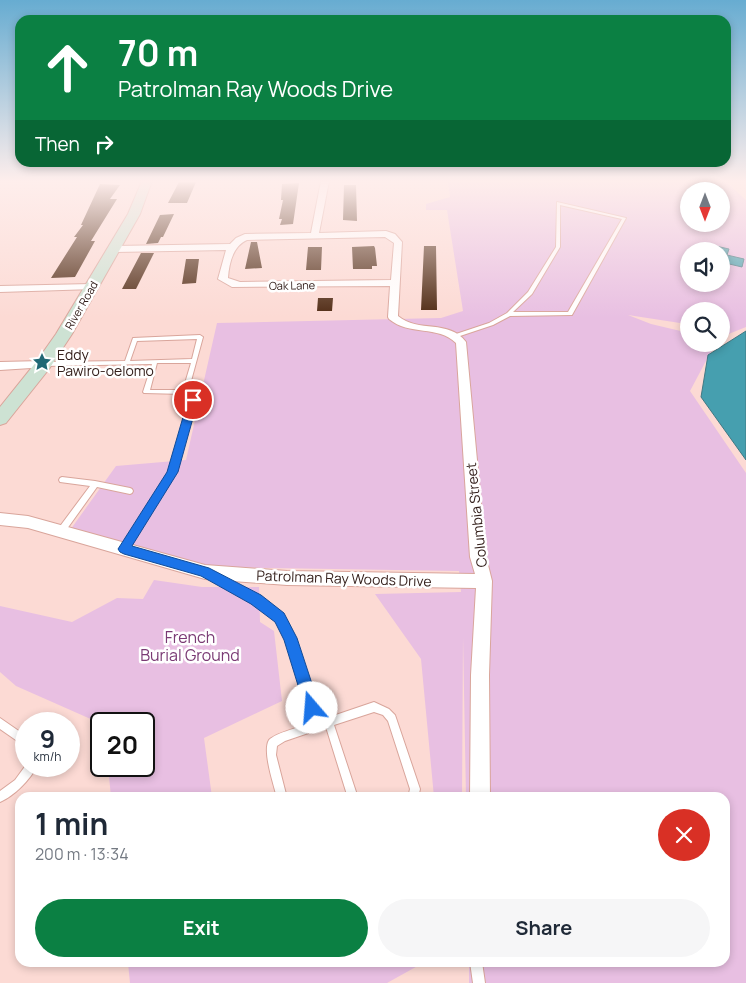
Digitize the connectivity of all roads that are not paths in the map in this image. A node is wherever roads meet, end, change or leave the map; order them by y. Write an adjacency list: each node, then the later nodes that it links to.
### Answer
1 (127, 227): 7 (main road, River Road)
2 (316, 227): 5 (street)
3 (558, 227): 11 (lane)
4 (619, 227): 11 (lane)
5 (315, 235): 6 (street); 8 (street)
6 (230, 247): 7 (street); 8 (street, Oak Lane)
7 (115, 249): 9 (main road, River Road)
8 (395, 283): 12 (street)
9 (92, 287): 10 (street); 16 (main road, River Road)
10 (0, 289)
11 (509, 314): 12 (lane)
12 (455, 336): 27 (street, Columbia Street)
13 (194, 361): 14 (lane); 15 (lane); 18 (lane)
14 (126, 362): 15 (lane); 16 (lane)
15 (155, 362): 18 (lane)
16 (43, 364): 17 (street); 19 (main road, River Road)
17 (0, 366)
18 (185, 392): 25 (lane)
19 (0, 419)
20 (62, 480): 21 (lane)
21 (95, 484): 22 (lane); 24 (lane)
22 (130, 491)
23 (0, 519): 24 (street, Patrolman Ray Woods Drive)
24 (61, 531): 25 (street, Patrolman Ray Woods Drive)
25 (124, 549): 26 (street, Patrolman Ray Woods Drive)
26 (205, 572): 27 (street, Patrolman Ray Woods Drive); 30 (lane)
27 (484, 582): 36 (street, Columbia Street)
28 (329, 722): 30 (lane); 34 (lane); 35 (lane)
29 (0, 723): 31 (lane)
30 (318, 725): 33 (lane)
31 (15, 734)
32 (23, 777): 37 (lane)
33 (280, 792)
34 (351, 792)
35 (414, 792)
36 (480, 792)
37 (0, 797)
38 (477, 967): 39 (lane)
39 (479, 983)

